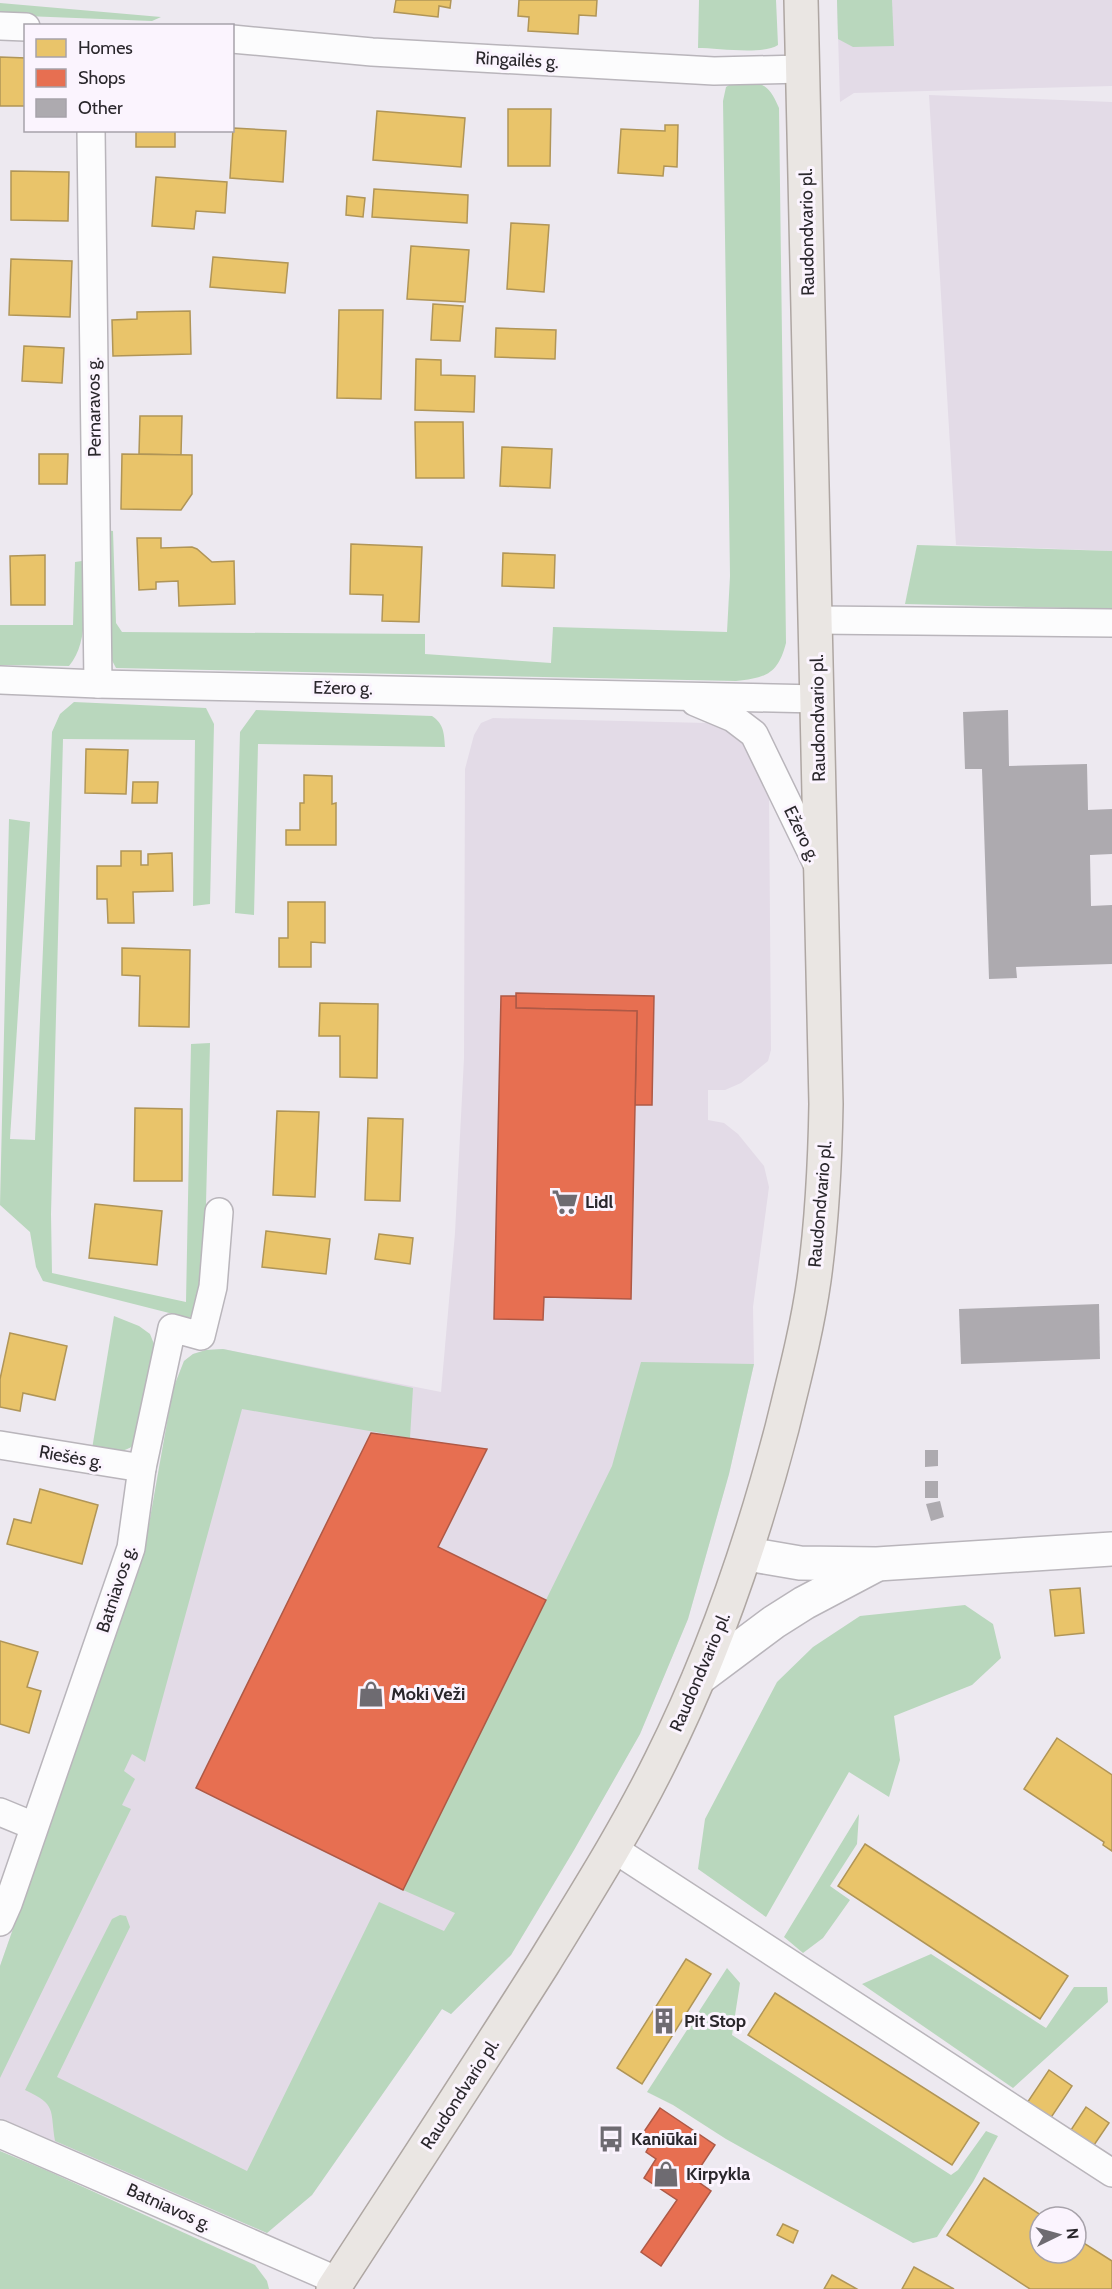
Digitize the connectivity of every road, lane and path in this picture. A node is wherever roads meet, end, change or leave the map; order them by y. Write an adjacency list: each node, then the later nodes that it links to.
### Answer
1 (801, 0): 5 (main road, Raudondvario pl.)
2 (0, 26): 3 (street)
3 (24, 27)
4 (234, 39): 5 (street, Ringailės g.)
5 (803, 69): 7 (main road, Raudondvario pl.)
6 (91, 132): 10 (street, Pernaravos g.)
7 (816, 620): 8 (street); 12 (main road, Raudondvario pl.)
8 (1112, 623)
9 (0, 680): 10 (street, Ežero g.)
10 (98, 684): 11 (street, Ežero g.)
11 (686, 698): 12 (street, Ežero g.); 13 (street, Ežero g.)
12 (818, 699): 13 (main road, Raudondvario pl.)
13 (822, 874): 18 (main road, Raudondvario pl.)
14 (219, 1212): 16 (street, Batniavos g.)
15 (0, 1445): 16 (street, Riešės g.)
16 (142, 1468): 22 (street, Batniavos g.)
17 (1112, 1549): 19 (main road)
18 (747, 1554): 19 (main road); 20 (main road, Raudondvario pl.)
19 (877, 1564): 20 (main road)
20 (699, 1678): 23 (main road, Raudondvario pl.)
21 (0, 1812): 22 (street)
22 (34, 1826): 24 (street, Batniavos g.)
23 (614, 1849): 26 (street); 27 (main road, Raudondvario pl.)
24 (0, 1922)
25 (0, 2134): 27 (street, Batniavos g.)
26 (1112, 2174)
27 (336, 2285)

